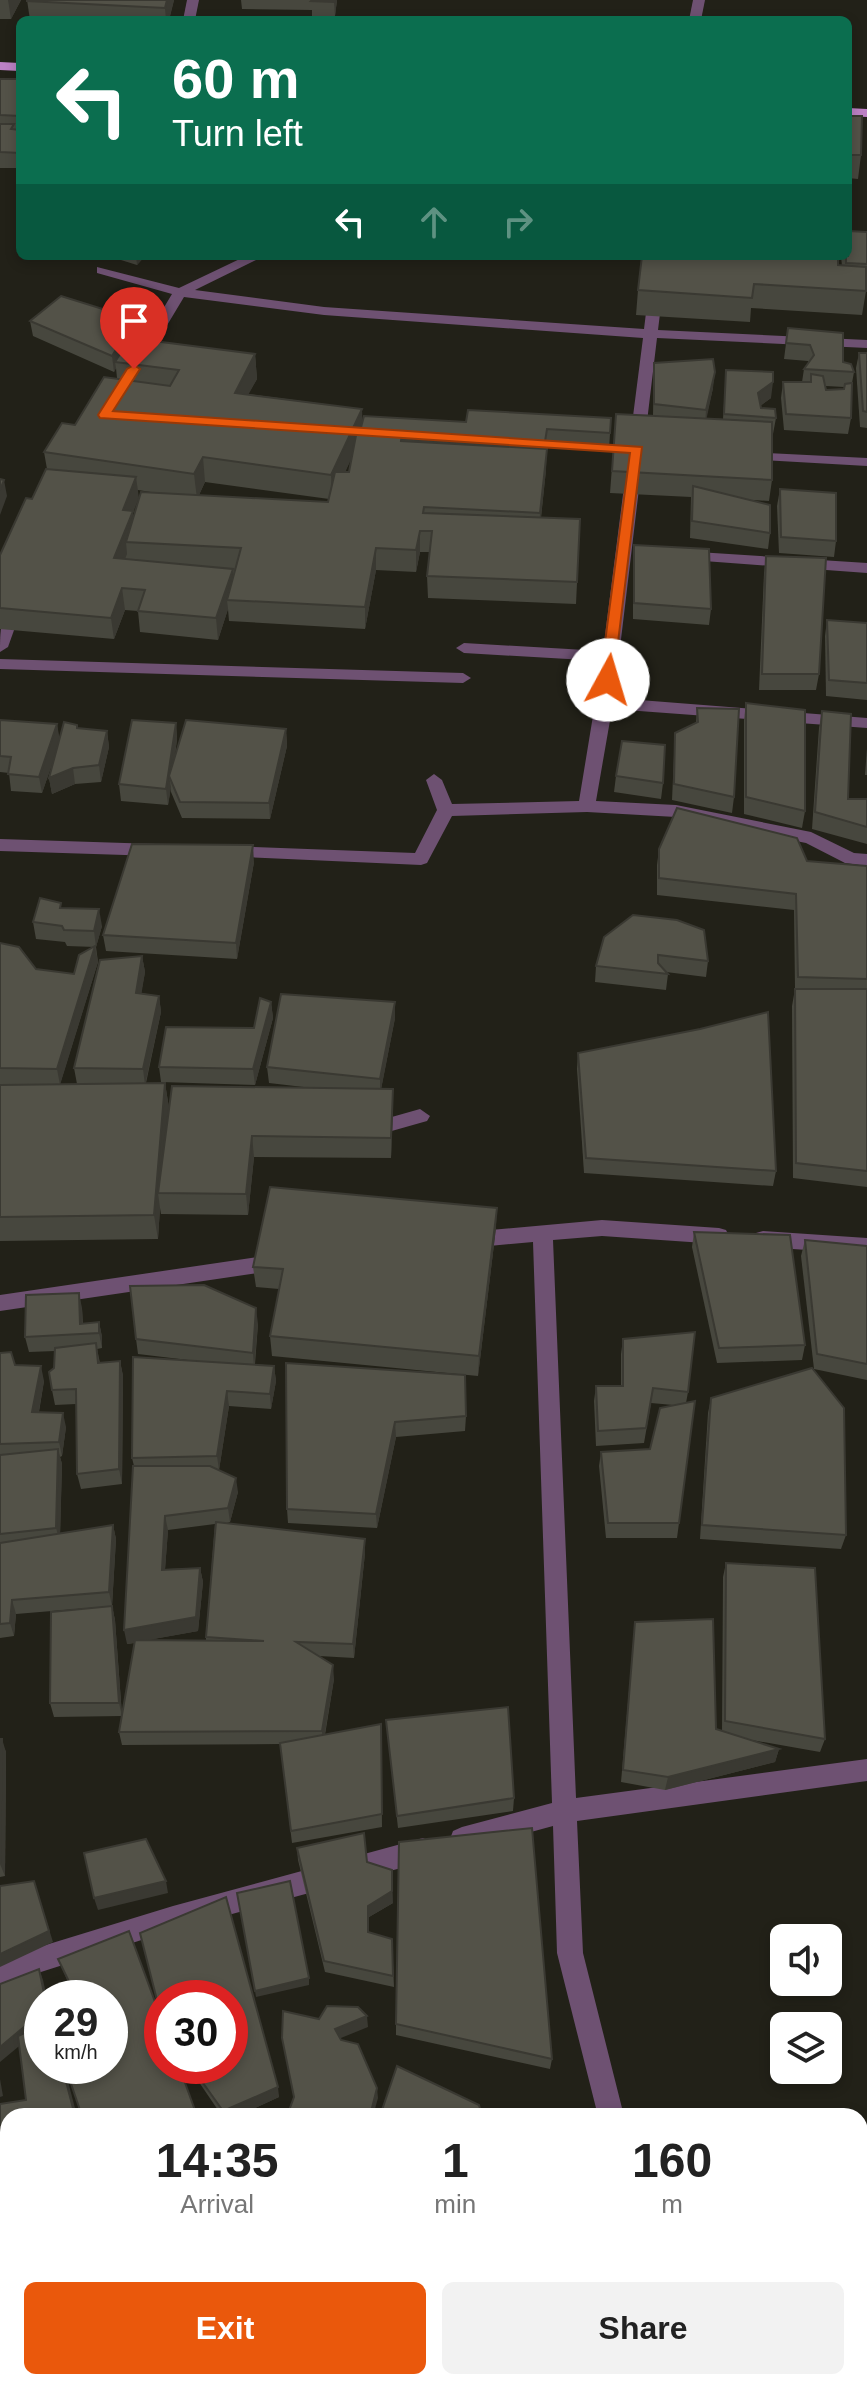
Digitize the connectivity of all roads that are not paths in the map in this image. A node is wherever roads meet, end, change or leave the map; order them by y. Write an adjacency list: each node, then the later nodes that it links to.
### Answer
1 (248, 260): 4 (street)
2 (660, 260): 5 (street)
3 (102, 270): 4 (street)
4 (180, 292): 5 (street); 7 (street)
5 (651, 334): 6 (street); 15 (street)
6 (867, 344)
7 (129, 377)
8 (729, 455): 9 (street)
9 (867, 462)
10 (668, 555): 11 (street)
11 (867, 568)
12 (21, 589): 13 (street)
13 (0, 647)
14 (464, 648): 15 (street)
15 (610, 656): 18 (street)
16 (0, 664): 17 (street)
17 (463, 678)
18 (605, 703): 19 (street); 21 (street)
19 (867, 723)
20 (434, 780): 22 (street)
21 (587, 806): 22 (street); 26 (street)
22 (446, 810): 25 (street)
23 (0, 845): 24 (street)
24 (172, 850)
25 (203, 851)
26 (867, 860)
27 (420, 1116): 28 (street)
28 (343, 1133)
29 (543, 1233): 30 (street); 31 (street); 35 (street)
30 (452, 1241)
31 (867, 1246)
32 (299, 1259): 33 (street)
33 (0, 1303)
34 (867, 1770): 35 (street)
35 (565, 1811): 36 (street); 37 (street)
36 (0, 1972)
37 (609, 2108)

